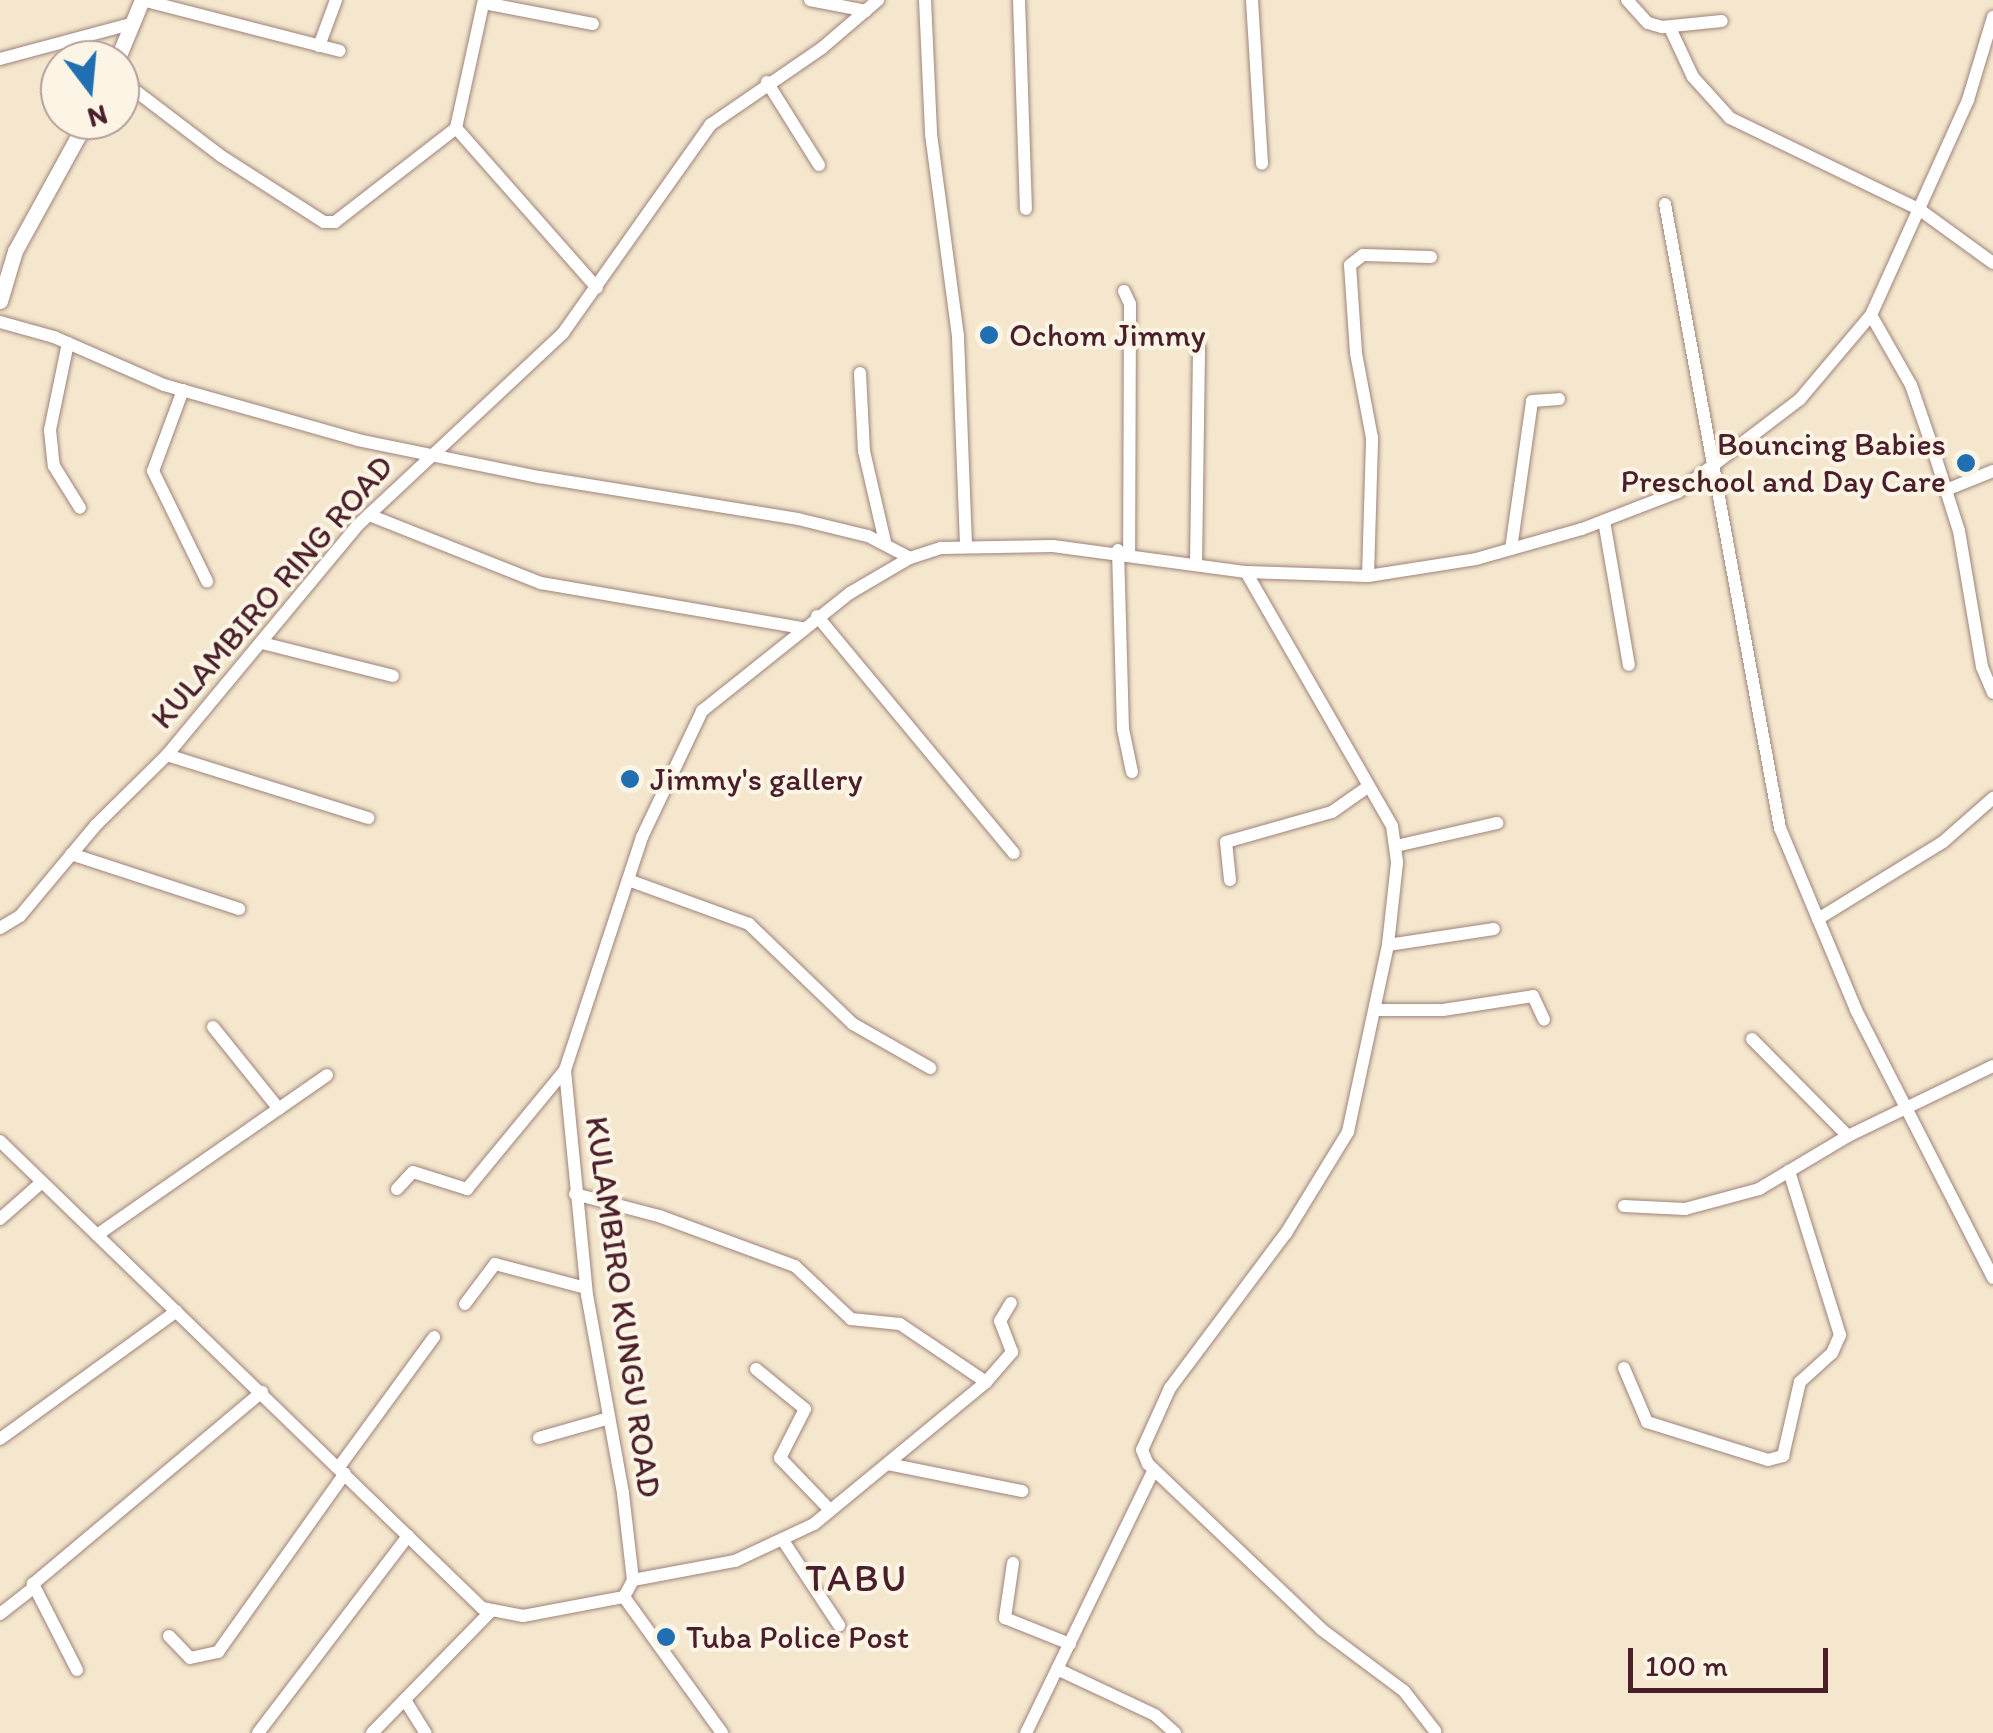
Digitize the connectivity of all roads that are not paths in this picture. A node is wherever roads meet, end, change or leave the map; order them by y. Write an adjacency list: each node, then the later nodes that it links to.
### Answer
1 (142, 0): 13 (street); 17 (street)
2 (336, 0): 17 (street)
3 (810, 0): 10 (street)
4 (878, 0): 10 (street, KULAMBIRO RING ROAD)
5 (924, 0): 49 (street)
6 (1019, 0): 27 (street)
7 (1252, 0): 24 (street)
8 (1628, 0): 15 (street)
9 (484, 1): 14 (street); 22 (street)
10 (866, 11): 20 (street, KULAMBIRO RING ROAD)
11 (1993, 17): 28 (street, KULAMBIRO KUNGU ROAD)
12 (1722, 22): 15 (street)
13 (134, 23): 16 (street); 19 (street)
14 (593, 24)
15 (1670, 28): 28 (street)
16 (127, 40)
17 (319, 46): 18 (street)
18 (340, 51)
19 (0, 59)
20 (767, 82): 25 (street); 31 (street, KULAMBIRO RING ROAD)
21 (140, 94): 22 (street)
22 (456, 128): 31 (street)
23 (76, 140): 33 (street)
24 (1262, 164)
25 (819, 166)
26 (1666, 204): 42 (street)
27 (1026, 209)
28 (1920, 210): 30 (street); 34 (street, KULAMBIRO KUNGU ROAD)
29 (1431, 257): 55 (street)
30 (1993, 263)
31 (598, 288): 41 (street, KULAMBIRO RING ROAD)
32 (1124, 291): 51 (street)
33 (0, 301)
34 (1871, 315): 42 (street, KULAMBIRO KUNGU ROAD); 44 (street)
35 (0, 322): 36 (street)
36 (68, 344): 39 (street); 45 (street)
37 (1199, 347): 53 (street)
38 (860, 373): 48 (street)
39 (183, 390): 41 (street); 56 (street)
40 (1559, 399): 50 (street)
41 (428, 454): 46 (street, KULAMBIRO RING ROAD); 48 (street)
42 (1715, 467): 47 (street, KULAMBIRO KUNGU ROAD); 75 (street)
43 (1993, 471): 44 (street)
44 (1946, 490): 62 (street)
45 (80, 508)
46 (369, 514): 58 (street); 59 (street, KULAMBIRO RING ROAD)
47 (1604, 521): 50 (street, KULAMBIRO KUNGU ROAD); 60 (street)
48 (885, 542): 52 (street)
49 (966, 546): 51 (street, KULAMBIRO KUNGU ROAD); 52 (street, KULAMBIRO KUNGU ROAD)
50 (1511, 549): 55 (street, KULAMBIRO KUNGU ROAD)
51 (1124, 551): 53 (street, KULAMBIRO KUNGU ROAD); 64 (street)
52 (910, 558): 57 (street, KULAMBIRO KUNGU ROAD)
53 (1196, 565): 54 (street, KULAMBIRO KUNGU ROAD)
54 (1246, 572): 55 (street, KULAMBIRO KUNGU ROAD); 65 (street)
55 (1368, 576)
56 (207, 581)
57 (817, 616): 58 (street, KULAMBIRO KUNGU ROAD); 71 (street)
58 (801, 628): 72 (street, KULAMBIRO KUNGU ROAD)
59 (262, 643): 61 (street); 63 (street, KULAMBIRO RING ROAD)
60 (1628, 665)
61 (393, 676)
62 (1993, 693)
63 (167, 755): 67 (street); 70 (street, KULAMBIRO RING ROAD)
64 (1132, 772)
65 (1369, 786): 69 (street); 73 (street)
66 (1993, 798): 75 (street)
67 (368, 818)
68 (1497, 823): 69 (street)
69 (1396, 846): 78 (street)
70 (71, 854): 74 (street); 76 (street, KULAMBIRO RING ROAD)
71 (1014, 854)
72 (628, 880): 84 (street); 85 (street, KULAMBIRO KUNGU ROAD)
73 (1230, 880)
74 (240, 909)
75 (1818, 919): 87 (street)
76 (0, 928)
77 (1494, 930): 78 (street)
78 (1388, 945): 79 (street)
79 (1375, 1010): 80 (street); 112 (street)
80 (1544, 1020)
81 (213, 1028): 88 (street)
82 (1752, 1039): 89 (street)
83 (1993, 1066): 87 (street)
84 (930, 1068)
85 (565, 1070): 93 (street); 94 (street, KULAMBIRO KUNGU ROAD)
86 (327, 1075): 88 (street)
87 (1904, 1108): 89 (street); 98 (street)
88 (279, 1109): 97 (street)
89 (1848, 1136): 91 (street)
90 (0, 1141): 92 (street)
91 (1788, 1171): 95 (street); 104 (street)
92 (42, 1182): 96 (street); 97 (street)
93 (396, 1189)
94 (575, 1194): 99 (street, KULAMBIRO KUNGU ROAD); 106 (street)
95 (1624, 1206)
96 (0, 1218)
97 (96, 1235): 102 (street)
98 (1993, 1278)
99 (586, 1288): 101 (street); 108 (street, KULAMBIRO KUNGU ROAD)
100 (1011, 1303): 106 (street)
101 (465, 1304)
102 (176, 1311): 107 (street); 110 (street)
103 (434, 1337): 113 (street)
104 (1624, 1368)
105 (756, 1369): 115 (street)
106 (986, 1382): 111 (street)
107 (262, 1392): 113 (street); 120 (street)
108 (609, 1418): 109 (street); 119 (street, KULAMBIRO KUNGU ROAD)
109 (539, 1438)
110 (0, 1439)
111 (888, 1464): 114 (street); 115 (street)
112 (1154, 1469): 126 (street); 130 (street)
113 (342, 1470): 116 (street); 125 (street)
114 (1022, 1491)
115 (830, 1510): 117 (street)
116 (408, 1536): 122 (street); 131 (street)
117 (784, 1542): 119 (street); 124 (street)
118 (1013, 1563): 126 (street)
119 (633, 1580): 121 (street)
120 (32, 1590): 123 (street); 127 (street)
121 (624, 1596): 122 (street); 134 (street)
122 (491, 1611): 129 (street)
123 (0, 1614)
124 (839, 1625)
125 (168, 1636)
126 (1070, 1644): 128 (street)
127 (76, 1670)
128 (1057, 1670): 135 (street); 136 (street)
129 (406, 1700): 132 (street); 133 (street)
130 (1435, 1731)
131 (258, 1733)
132 (372, 1733)
133 (426, 1733)
134 (722, 1733)
135 (1026, 1733)
136 (1175, 1733)

